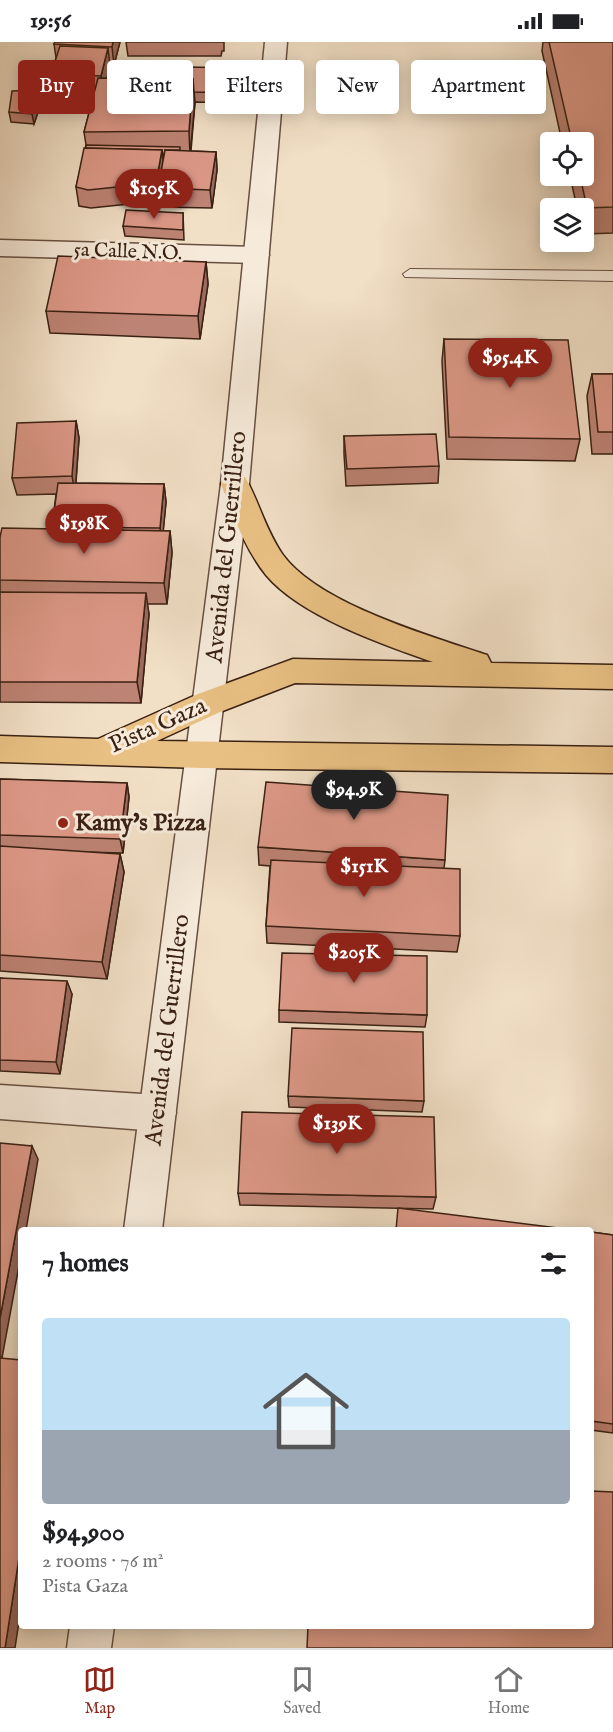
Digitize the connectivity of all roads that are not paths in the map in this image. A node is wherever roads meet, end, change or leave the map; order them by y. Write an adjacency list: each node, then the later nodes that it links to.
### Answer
1 (276, 42): 3 (street, Avenida del Guerrillero)
2 (0, 248): 3 (street, 5a Calle N.O.)
3 (256, 255): 6 (street, Avenida del Guerrillero)
4 (410, 274): 5 (lane)
5 (613, 276)
6 (235, 484): 7 (main road); 9 (street, Avenida del Guerrillero)
7 (516, 674): 8 (main road, Pista Gaza); 9 (main road, Pista Gaza)
8 (613, 677)
9 (209, 703): 11 (main road, Pista Gaza); 12 (street, Avenida del Guerrillero)
10 (0, 749): 11 (main road)
11 (100, 752): 12 (main road, Pista Gaza)
12 (202, 755): 13 (main road, Pista Gaza); 15 (street, Avenida del Guerrillero)
13 (613, 760)
14 (0, 1102): 15 (street)
15 (158, 1113): 16 (street, Avenida del Guerrillero)
16 (143, 1227)
17 (92, 1629): 18 (street)
18 (89, 1648)

